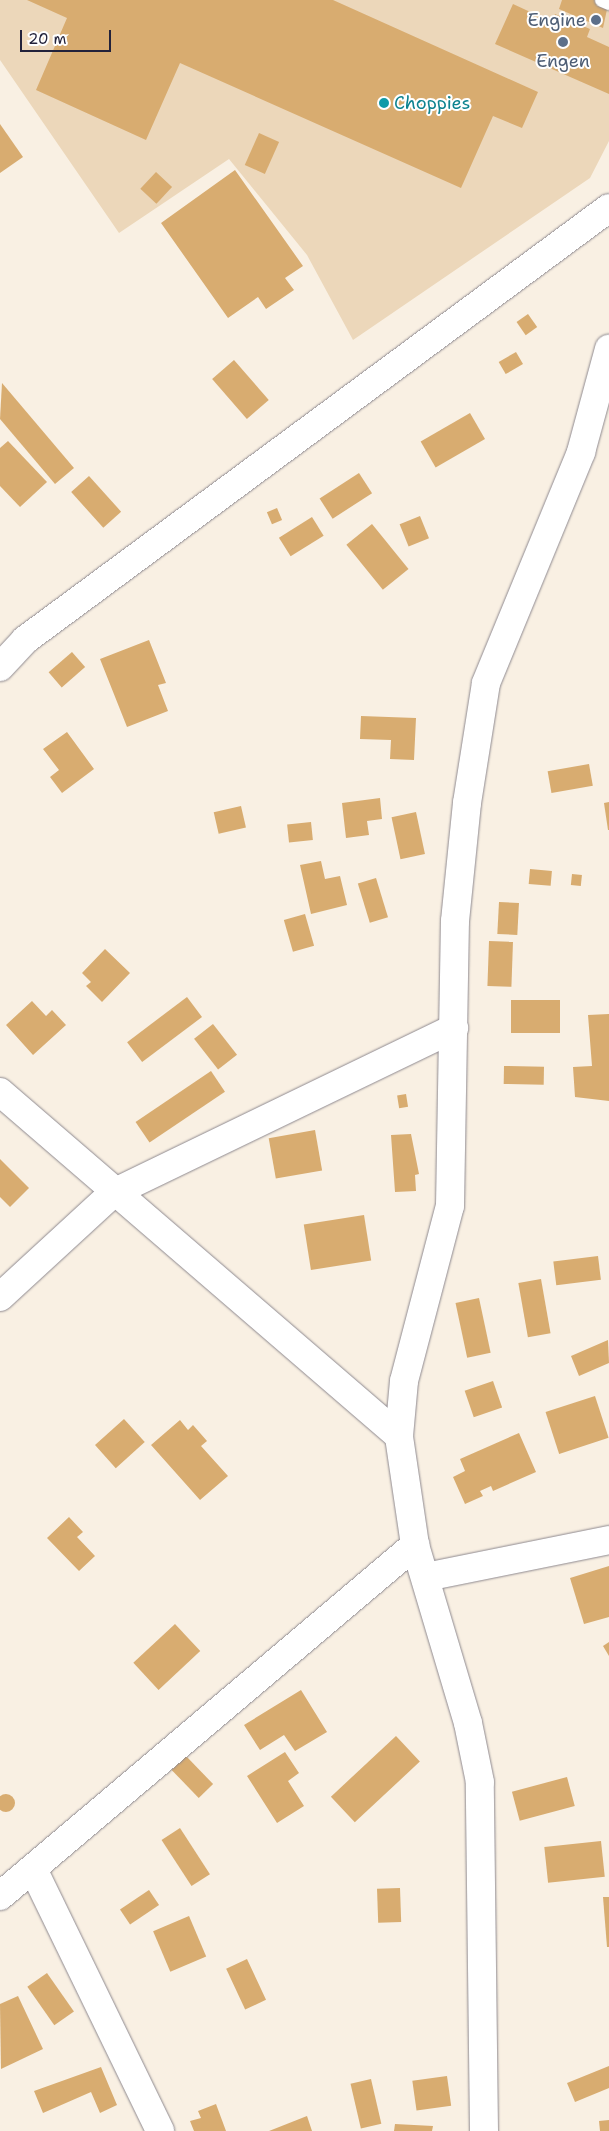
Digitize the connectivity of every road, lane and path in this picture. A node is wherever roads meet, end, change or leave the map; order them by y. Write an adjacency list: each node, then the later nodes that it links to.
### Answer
1 (602, 0): 2 (lane)
2 (609, 3)
3 (609, 208): 5 (street)
4 (608, 360): 6 (street)
5 (0, 667)
6 (454, 1028): 8 (street); 10 (street)
7 (0, 1092): 8 (street)
8 (113, 1193): 9 (street); 10 (street)
9 (0, 1298)
10 (400, 1436): 12 (street)
11 (609, 1540): 13 (street)
12 (415, 1544): 13 (street); 14 (street)
13 (426, 1577): 17 (street)
14 (33, 1869): 15 (street); 16 (street)
15 (0, 1896)
16 (160, 2131)
17 (484, 2131)

